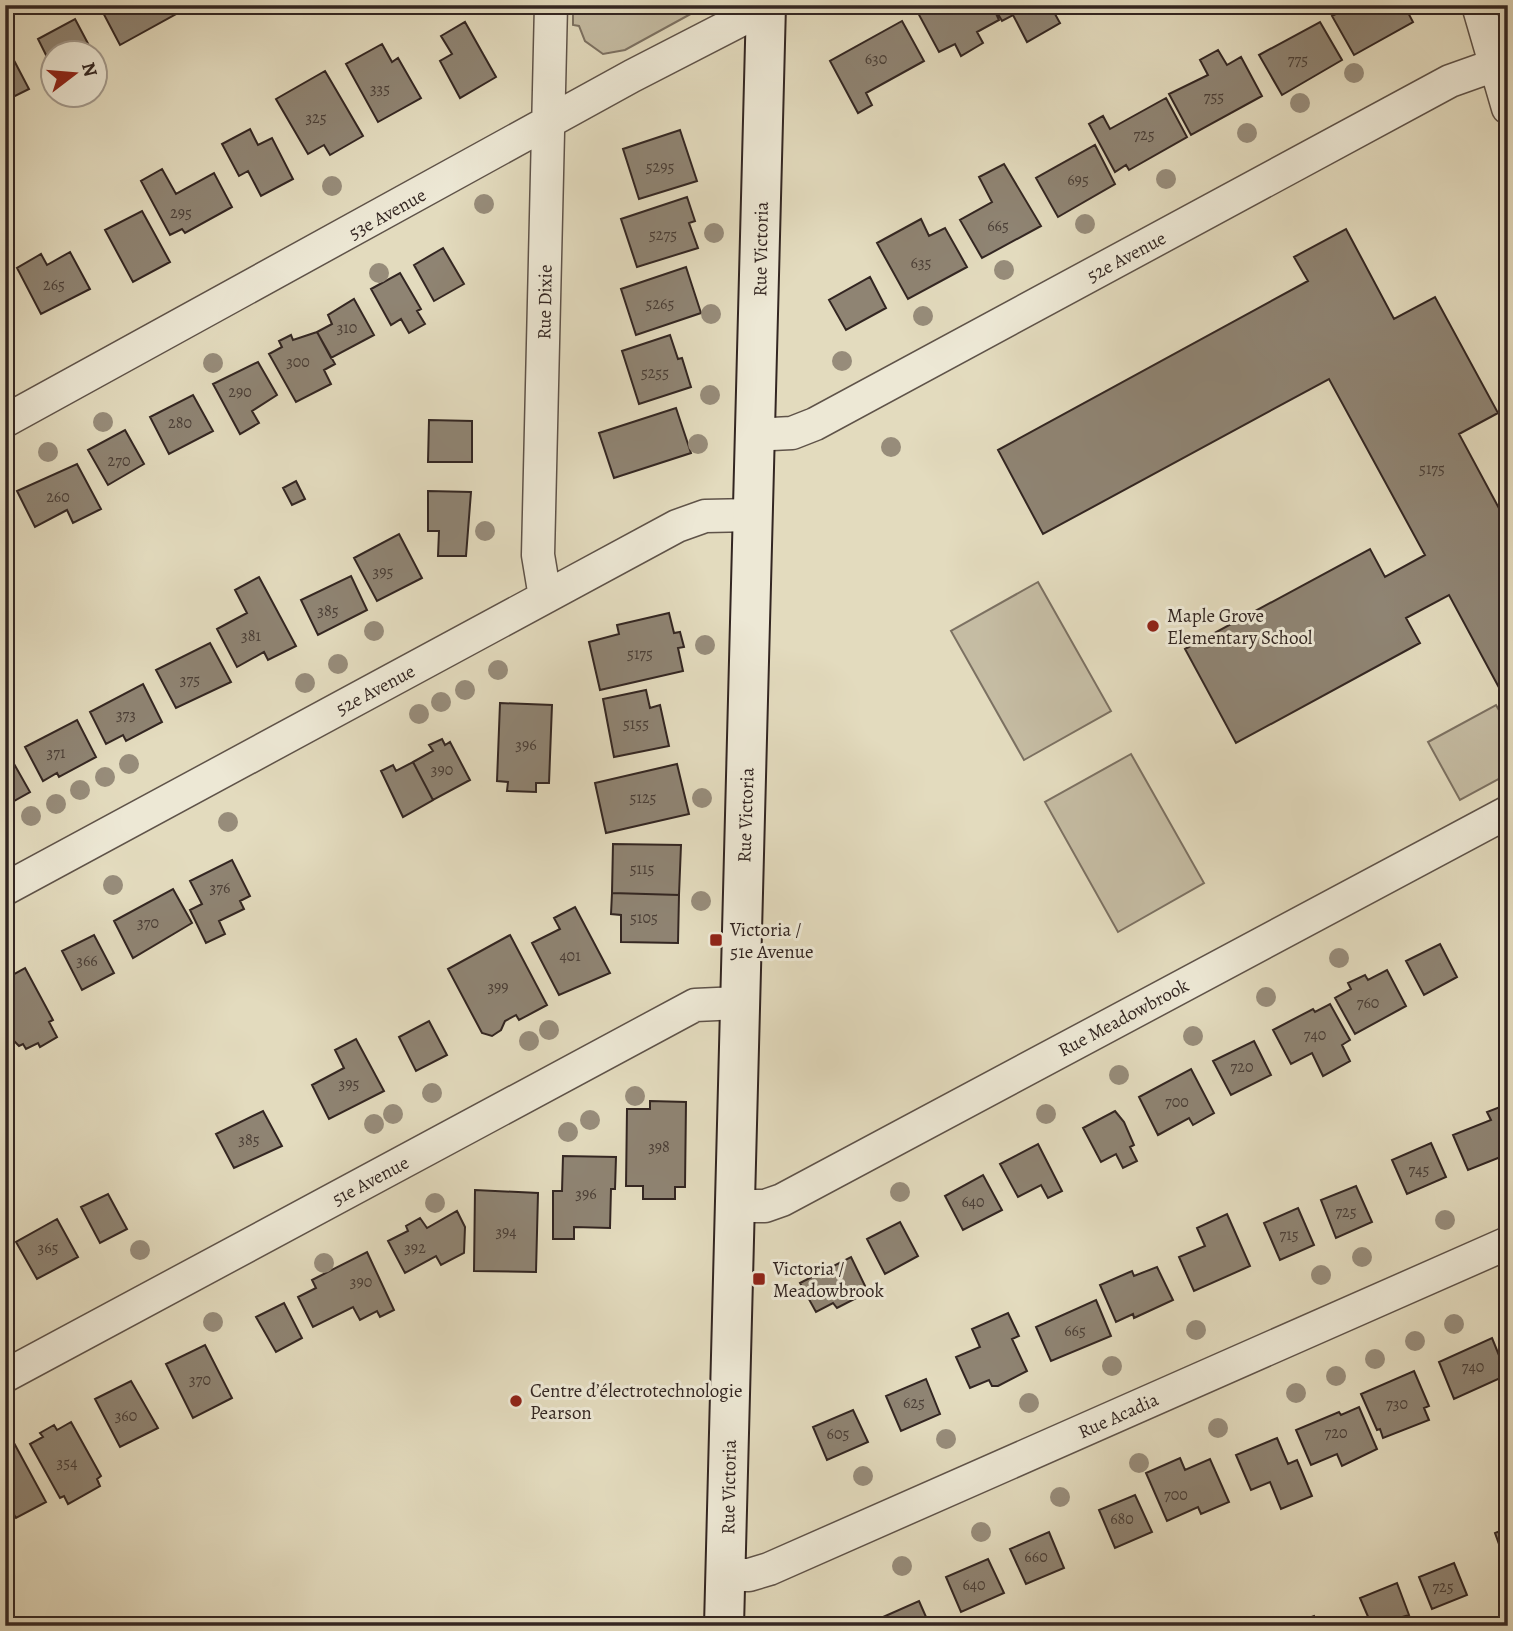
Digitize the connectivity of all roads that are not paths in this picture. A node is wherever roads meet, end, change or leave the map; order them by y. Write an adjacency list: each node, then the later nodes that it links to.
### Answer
1 (551, 5): 6 (street, Rue Dixie)
2 (1478, 5): 4 (street)
3 (767, 6): 6 (street, 53e Avenue); 8 (main road, Rue Victoria)
4 (1495, 65): 5 (street); 8 (street, 52e Avenue)
5 (1508, 108)
6 (548, 122): 7 (street, 53e Avenue); 10 (street, Rue Dixie)
7 (5, 421)
8 (754, 435): 9 (main road, Rue Victoria)
9 (753, 515): 10 (street, 52e Avenue); 13 (main road, Rue Victoria)
10 (545, 597): 12 (street, 52e Avenue)
11 (1508, 812): 14 (street, Rue Meadowbrook)
12 (5, 889)
13 (739, 1003): 14 (main road, Rue Victoria); 16 (street, 51e Avenue)
14 (734, 1206): 17 (main road, Rue Victoria)
15 (1508, 1243): 17 (street, Rue Acadia)
16 (5, 1376)
17 (725, 1576): 18 (main road, Rue Victoria)
18 (724, 1626)

